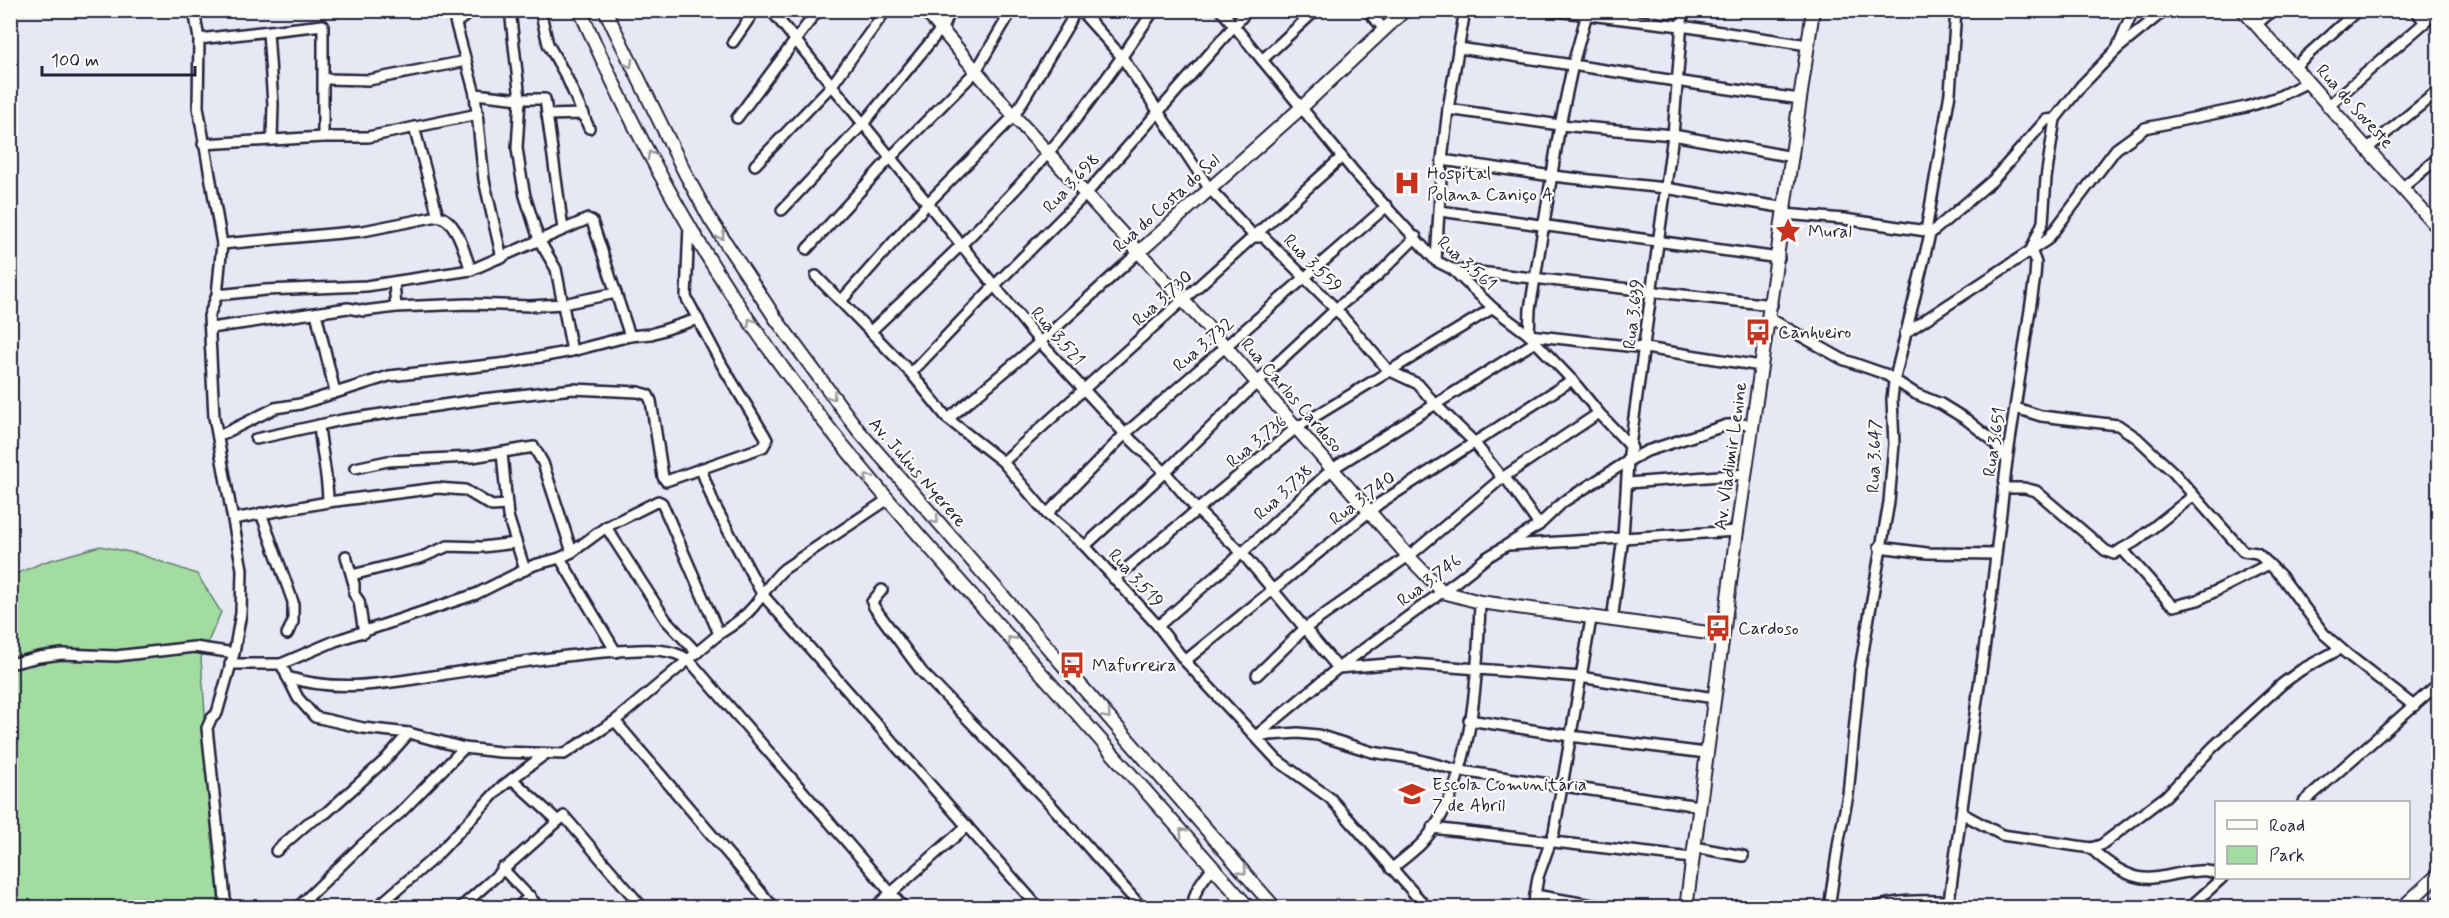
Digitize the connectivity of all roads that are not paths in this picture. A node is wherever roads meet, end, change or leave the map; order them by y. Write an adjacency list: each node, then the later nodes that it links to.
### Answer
1 (194, 10): 45 (street)
2 (452, 10): 37 (street)
3 (473, 10): 37 (street)
4 (510, 10): 62 (street)
5 (540, 10): 69 (street)
6 (580, 10): 101 (main road, one-way to 6)
7 (605, 10): 254 (main road, Av. Julius Nyerere, one-way to 254)
8 (755, 10): 46 (street)
9 (771, 10): 44 (street, Rua 3.521)
10 (818, 10): 44 (street)
11 (886, 10): 59 (street)
12 (925, 10): 41 (main road, Rua Carlos Cardoso)
13 (952, 10): 41 (street)
14 (1012, 10): 55 (street)
15 (1075, 10): 71 (street)
16 (1080, 10): 50 (street, Rua 3.559)
17 (1154, 10): 50 (street)
18 (1221, 10): 39 (street, Rua 3.561)
19 (1248, 10): 39 (street, Rua 3.698)
20 (1316, 10): 51 (street)
21 (1367, 10): 42 (street)
22 (1405, 10): 42 (main road, Rua do Costa do Sol)
23 (1464, 10): 48 (street)
24 (1547, 10): 35 (street)
25 (1683, 10): 40 (street, Rua 3.639)
26 (1813, 10): 47 (main road, Av. Vladimir Lenine)
27 (1956, 10): 105 (street, Rua 3.647)
28 (2133, 10): 49 (street)
29 (2165, 10): 49 (street)
30 (2243, 10): 38 (main road, Rua do Soveste)
31 (2273, 10): 38 (street)
32 (2358, 10): 54 (street)
33 (2415, 10): 36 (street)
34 (2439, 11): 36 (street)
35 (1587, 13): 40 (street); 53 (street)
36 (2426, 22): 64 (street)
37 (456, 23): 52 (street)
38 (2256, 25): 54 (main road, Rua do Soveste)
39 (1233, 26): 51 (street, Rua 3.561); 67 (street, Rua 3.698)
40 (1682, 26): 47 (street); 58 (street, Rua 3.639)
41 (941, 29): 55 (main road, Rua Carlos Cardoso); 74 (street)
42 (1384, 29): 65 (main road, Rua do Costa do Sol)
43 (268, 32): 45 (street); 56 (street); 80 (street)
44 (795, 38): 59 (street, Rua 3.521); 72 (street)
45 (200, 39): 81 (street)
46 (733, 42)
47 (1808, 45): 63 (main road, Av. Vladimir Lenine)
48 (1458, 48): 53 (street); 66 (street)
49 (2118, 50): 73 (street)
50 (1122, 57): 67 (street, Rua 3.559); 83 (street)
51 (1262, 60): 65 (street, Rua 3.561)
52 (465, 61): 56 (street); 61 (street)
53 (1573, 64): 58 (street); 75 (street)
54 (2295, 66): 57 (main road, Rua do Soveste)
55 (976, 71): 71 (main road, Rua Carlos Cardoso); 84 (street)
56 (325, 79): 79 (street)
57 (2308, 82): 64 (main road, Rua do Soveste); 113 (street)
58 (1678, 83): 63 (street); 78 (street, Rua 3.639)
59 (832, 85): 74 (street, Rua 3.521); 89 (street)
60 (2439, 91): 82 (street)
61 (475, 94): 62 (street); 68 (street)
62 (520, 99): 70 (street); 108 (street)
63 (1801, 99): 86 (main road, Av. Vladimir Lenine)
64 (2329, 105): 82 (main road, Rua do Soveste)
65 (1301, 108): 85 (street, Rua 3.561); 92 (main road, Rua do Costa do Sol)
66 (1448, 109): 75 (street); 88 (street)
67 (1157, 112): 92 (street, Rua 3.559); 94 (street, Rua 3.698)
68 (478, 114): 76 (street); 115 (street)
69 (584, 114): 70 (street); 77 (street)
70 (547, 115): 104 (street)
71 (1014, 116): 83 (main road, Rua Carlos Cardoso); 95 (street)
72 (737, 118)
73 (2055, 119): 105 (street); 113 (street)
74 (863, 124): 84 (street, Rua 3.521); 97 (street)
75 (1560, 125): 78 (street); 90 (street)
76 (414, 127): 79 (street); 100 (street)
77 (589, 128)
78 (1673, 135): 86 (street); 93 (street, Rua 3.639)
79 (323, 137): 80 (street)
80 (272, 140): 81 (street)
81 (203, 144): 110 (street)
82 (2368, 148): 91 (main road, Rua do Soveste)
83 (1048, 153): 94 (main road, Rua Carlos Cardoso); 111 (street)
84 (891, 157): 95 (street, Rua 3.521); 112 (street)
85 (1342, 157): 96 (street, Rua 3.561); 106 (street, Rua 3.730)
86 (1793, 157): 99 (main road, Av. Vladimir Lenine)
87 (2439, 158): 91 (street)
88 (1442, 160): 90 (street); 98 (street)
89 (755, 165)
90 (1551, 176): 93 (street); 102 (street)
91 (2403, 187): 103 (main road, Rua do Soveste)
92 (1209, 188): 106 (street, Rua 3.559); 114 (main road, Rua do Costa do Sol)
93 (1665, 188): 99 (street); 109 (street, Rua 3.639)
94 (1086, 194): 114 (main road, Rua Carlos Cardoso); 124 (street, Rua 3.698)
95 (928, 203): 111 (street, Rua 3.521); 128 (street)
96 (1387, 206): 107 (street, Rua 3.561); 121 (street, Rua 3.732)
97 (782, 210)
98 (1440, 211): 102 (street); 117 (street)
99 (1785, 211): 105 (street); 116 (main road, Av. Vladimir Lenine)
100 (438, 216): 110 (street); 119 (street)
101 (689, 223): 137 (street); 180 (main road, one-way to 101)
102 (1543, 226): 109 (street); 122 (street)
103 (2439, 228)
104 (563, 229): 108 (street); 126 (street)
105 (1928, 232): 140 (street, Rua 3.647)
106 (1255, 237): 121 (street, Rua 3.559); 129 (street, Rua 3.730)
107 (1416, 237): 117 (street, Rua 3.561); 134 (street)
108 (539, 240): 115 (street); 130 (street)
109 (1658, 240): 116 (street); 125 (street, Rua 3.639)
110 (222, 244): 127 (street)
111 (962, 244): 124 (street, Rua 3.521); 139 (street)
112 (807, 249)
113 (2031, 250): 140 (street); 156 (street, Rua 3.651)
114 (1138, 252): 129 (main road, Rua Carlos Cardoso); 143 (street, Rua do Costa do Sol)
115 (502, 258): 119 (street)
116 (1779, 258): 131 (main road, Av. Vladimir Lenine)
117 (1436, 261): 118 (street, Rua 3.561)
118 (1452, 269): 122 (street); 133 (street, Rua 3.561)
119 (471, 270): 123 (street)
120 (816, 276): 128 (street, Rua 3.519)
121 (1304, 277): 134 (street, Rua 3.559); 144 (street, Rua 3.732)
122 (1536, 279): 125 (street); 142 (street)
123 (394, 282): 127 (street); 132 (street)
124 (994, 286): 143 (street, Rua 3.521); 149 (street, Rua 3.698)
125 (1653, 292): 131 (street); 145 (street, Rua 3.639)
126 (616, 293): 130 (street); 141 (street)
127 (217, 295): 138 (street)
128 (841, 301): 139 (street, Rua 3.519)
129 (1184, 301): 144 (main road, Rua Carlos Cardoso); 153 (street, Rua 3.730)
130 (563, 303): 132 (street); 146 (street)
131 (1772, 305): 136 (main road, Av. Vladimir Lenine)
132 (396, 307): 135 (street)
133 (1493, 308): 142 (street, Rua 3.561); 148 (street, Rua 3.736)
134 (1336, 309): 148 (street, Rua 3.559); 152 (street)
135 (316, 313): 138 (street); 154 (street)
136 (1769, 318): 147 (main road, Av. Vladimir Lenine); 151 (street)
137 (698, 319): 141 (street); 172 (street)
138 (211, 328): 163 (street)
139 (871, 332): 149 (street, Rua 3.519)
140 (1905, 333): 151 (street, Rua 3.647)
141 (630, 336): 146 (street)
142 (1532, 339): 145 (street); 150 (street, Rua 3.561); 155 (street, Rua 3.738)
143 (1040, 342): 153 (street, Rua 3.521); 158 (street, Rua do Costa do Sol)
144 (1226, 347): 152 (main road, Rua Carlos Cardoso); 162 (street, Rua 3.732)
145 (1645, 348): 147 (street); 166 (street, Rua 3.639)
146 (572, 351): 154 (street)
147 (1761, 366): 159 (main road, Av. Vladimir Lenine)
148 (1388, 370): 155 (street, Rua 3.559); 161 (street, Rua 3.736)
149 (911, 373): 158 (street, Rua 3.519)
150 (1572, 380): 157 (street, Rua 3.561); 165 (street, Rua 3.740)
151 (1894, 382): 168 (street); 195 (street, Rua 3.647)
152 (1256, 383): 161 (main road, Rua Carlos Cardoso); 174 (street)
153 (1085, 390): 162 (street, Rua 3.521); 170 (street, Rua 3.730)
154 (335, 392): 163 (street)
155 (1435, 404): 165 (street, Rua 3.559); 173 (street, Rua 3.738)
156 (2016, 408): 168 (street, Rua 3.651); 179 (street)
157 (1599, 413): 166 (street, Rua 3.561); 176 (street)
158 (948, 419): 170 (street, Rua 3.519)
159 (1753, 424): 169 (street, Rua 3.746); 175 (main road, Av. Vladimir Lenine)
160 (319, 425): 164 (street); 172 (street); 181 (street)
161 (1296, 428): 173 (main road, Rua Carlos Cardoso); 183 (street, Rua 3.736)
162 (1125, 434): 174 (street, Rua 3.521); 186 (street, Rua 3.732)
163 (219, 436): 187 (street)
164 (256, 439)
165 (1474, 442): 176 (street, Rua 3.559); 184 (street, Rua 3.740)
166 (1632, 448): 169 (street, Rua 3.639)
167 (502, 453): 171 (street); 182 (street); 197 (street)
168 (2007, 460): 178 (street, Rua 3.651)
169 (1628, 461): 177 (street, Rua 3.639); 188 (street, Rua 3.746)
170 (1003, 462): 186 (street, Rua 3.519)
171 (355, 468)
172 (701, 469): 210 (street)
173 (1332, 469): 184 (main road, Rua Carlos Cardoso); 198 (street, Rua 3.738)
174 (1166, 472): 183 (street, Rua 3.521); 194 (street)
175 (1746, 474): 177 (street); 190 (main road, Av. Vladimir Lenine)
176 (1502, 478): 188 (street, Rua 3.559); 201 (street)
177 (1628, 483): 191 (street, Rua 3.639)
178 (2003, 488): 196 (street); 199 (street, Rua 3.651)
179 (2193, 496): 196 (street); 203 (street)
180 (887, 500): 210 (street); 256 (main road, one-way to 180)
181 (328, 502): 182 (street); 185 (street)
182 (507, 505): 192 (street)
183 (1198, 511): 198 (street, Rua 3.521); 206 (street, Rua 3.736)
184 (1369, 511): 201 (main road, Rua Carlos Cardoso); 207 (street, Rua 3.740)
185 (261, 513): 187 (street); 217 (street)
186 (1047, 514): 194 (street, Rua 3.519)
187 (233, 519): 222 (street)
188 (1539, 525): 193 (street, Rua 3.746)
189 (606, 527): 197 (street); 218 (street); 223 (street)
190 (1737, 531): 191 (street); 219 (main road, Av. Vladimir Lenine)
191 (1623, 537): 193 (street); 213 (street, Rua 3.639)
192 (516, 543): 204 (street); 205 (street)
193 (1507, 545): 209 (street, Rua 3.746)
194 (1085, 546): 206 (street, Rua 3.519)
195 (1880, 547): 199 (street); 291 (street, Rua 3.647)
196 (2122, 549): 203 (street)
197 (572, 552): 202 (street)
198 (1242, 553): 207 (street, Rua 3.521); 214 (street, Rua 3.738)
199 (1996, 554): 250 (street, Rua 3.651)
200 (346, 556): 205 (street)
201 (1408, 556): 209 (main road, Rua Carlos Cardoso); 215 (street)
202 (560, 558): 204 (street); 221 (street)
203 (2269, 564): 220 (street)
204 (525, 570): 216 (street)
205 (352, 575): 216 (street)
206 (1114, 579): 214 (street, Rua 3.519)
207 (1273, 589): 215 (street, Rua 3.521); 225 (street, Rua 3.740)
208 (882, 590): 283 (street)
209 (1443, 592): 211 (main road); 229 (street, Rua 3.746)
210 (762, 594): 218 (street); 252 (street)
211 (1480, 602): 212 (main road); 230 (street)
212 (1591, 618): 213 (main road); 233 (street)
213 (1612, 621): 219 (main road)
214 (1158, 626): 225 (street, Rua 3.519)
215 (1304, 629): 229 (street, Rua 3.521); 231 (street)
216 (364, 633): 228 (street)
217 (287, 634)
218 (719, 634): 223 (street)
219 (1723, 635): 235 (main road, Av. Vladimir Lenine)
220 (2340, 649): 236 (street); 257 (street)
221 (616, 652): 224 (street); 232 (street)
222 (234, 653): 226 (street); 227 (street)
223 (697, 653): 224 (street)
224 (689, 660): 238 (street); 267 (street)
225 (1185, 661): 240 (street, Rua 3.519)
226 (10, 664)
227 (230, 664): 228 (street); 272 (street)
228 (281, 664): 232 (street)
229 (1338, 668): 230 (street); 240 (street, Rua 3.746)
230 (1478, 669): 233 (street); 237 (street)
231 (1257, 675)
232 (287, 677): 239 (street)
233 (1580, 677): 235 (street); 241 (street)
234 (2439, 684): 236 (street)
235 (1714, 698): 243 (main road, Av. Vladimir Lenine)
236 (2414, 705): 248 (street)
237 (1469, 720): 241 (street); 245 (street)
238 (615, 721): 244 (street); 279 (street)
239 (409, 733): 242 (street); 258 (street)
240 (1256, 736): 245 (street); 263 (street, Rua 3.519)
241 (1570, 736): 243 (street); 247 (street)
242 (464, 748): 244 (street); 273 (street)
243 (1706, 753): 249 (main road, Av. Vladimir Lenine)
244 (544, 755): 246 (street)
245 (1461, 771): 247 (street); 253 (street)
246 (512, 779): 251 (street); 274 (street)
247 (1561, 787): 249 (street); 255 (street)
248 (2305, 801)
249 (1699, 806): 259 (main road, Av. Vladimir Lenine)
250 (1963, 814): 257 (street); 271 (street, Rua 3.651)
251 (561, 819): 262 (street); 278 (street)
252 (967, 826): 267 (street); 282 (street)
253 (1432, 828): 255 (street); 263 (street)
254 (1212, 834): 256 (main road); 286 (main road, Av. Julius Nyerere, one-way to 286)
255 (1551, 842): 259 (street); 268 (street)
256 (1197, 848): 261 (main road)
257 (2091, 848): 264 (street)
258 (276, 851)
259 (1693, 853): 260 (street); 290 (main road, Av. Vladimir Lenine)
260 (1743, 856)
261 (1213, 867): 284 (street); 285 (main road)
262 (502, 868): 269 (street); 275 (street)
263 (1391, 869): 287 (street, Rua 3.519)
264 (2215, 873)
265 (2439, 875): 294 (main road)
266 (2221, 879): 293 (street)
267 (891, 893): 280 (street); 281 (street)
268 (1535, 895): 288 (street); 289 (street)
269 (530, 896): 276 (street); 277 (street)
270 (2439, 902): 295 (main road)
271 (1948, 904): 292 (street)
272 (226, 908)
273 (297, 908)
274 (376, 908)
275 (460, 908)
276 (517, 908)
277 (540, 908)
278 (643, 908)
279 (774, 908)
280 (874, 908)
281 (904, 908)
282 (1039, 908)
283 (1142, 908)
284 (1193, 908)
285 (1249, 908)
286 (1275, 908)
287 (1427, 908)
288 (1533, 908)
289 (1609, 908)
290 (1686, 908)
291 (1829, 908)
292 (1873, 908)
293 (2189, 908)
294 (2402, 908)
295 (2432, 908)

